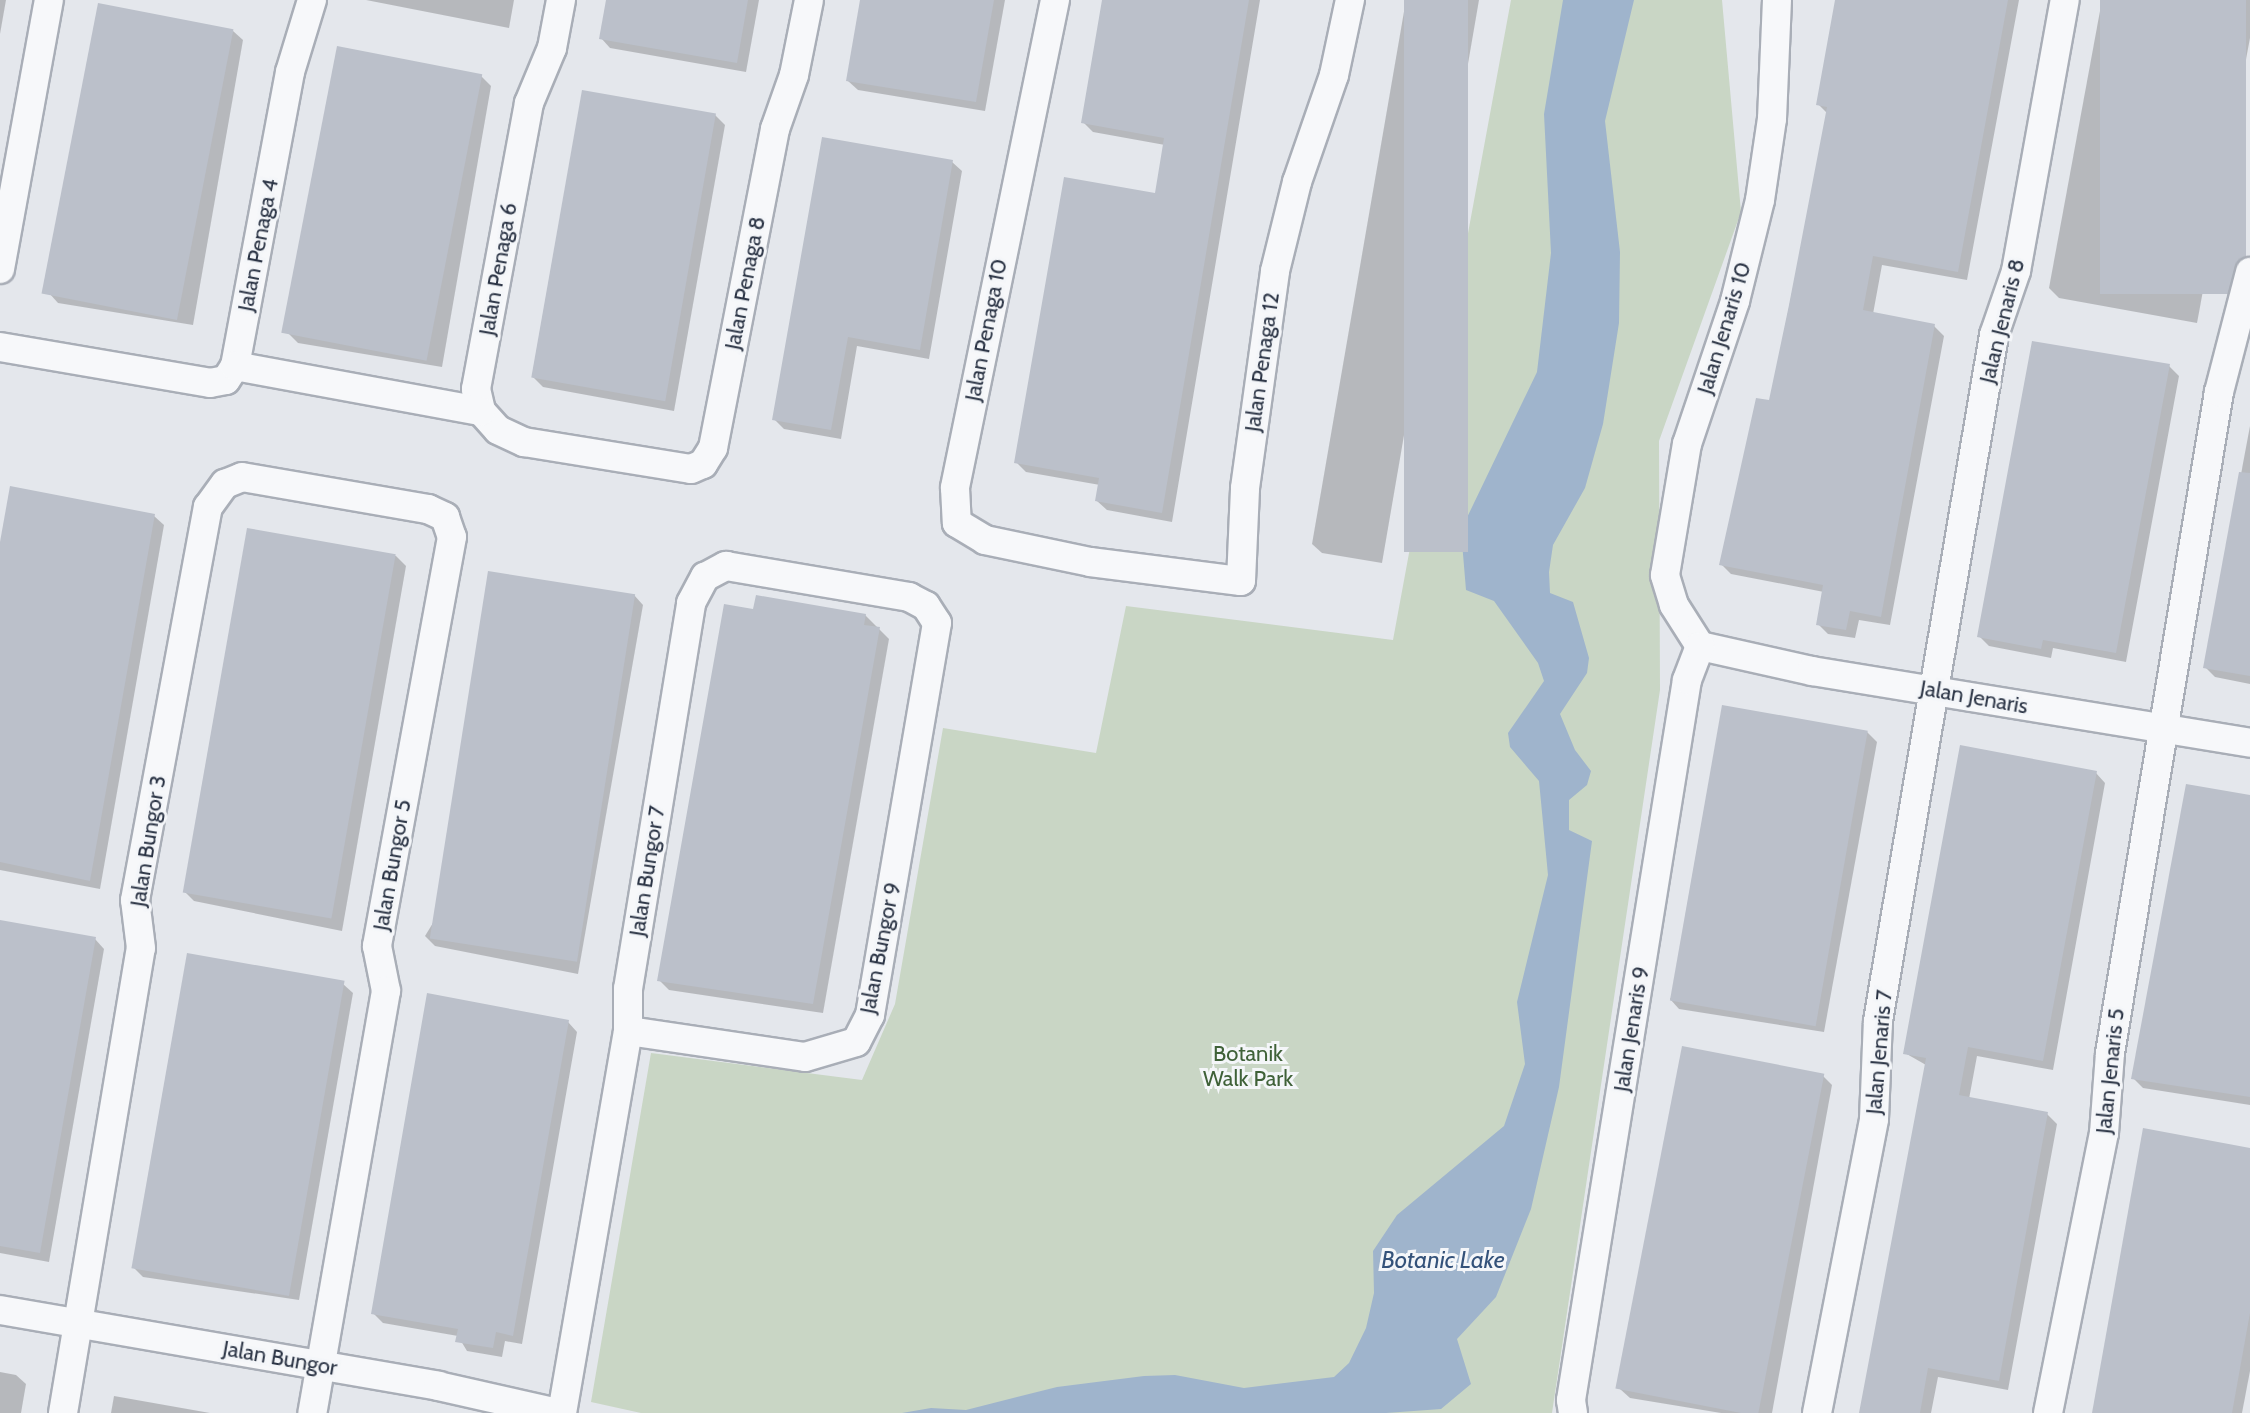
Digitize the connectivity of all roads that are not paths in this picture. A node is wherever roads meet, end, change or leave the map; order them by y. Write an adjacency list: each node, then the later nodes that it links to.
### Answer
1 (49, 0): 9 (street)
2 (312, 0): 12 (street, Jalan Penaga 4)
3 (561, 0): 13 (street, Jalan Penaga 6)
4 (809, 0): 13 (street, Jalan Penaga 8)
5 (1055, 0): 15 (street, Jalan Penaga 10)
6 (1350, 0): 15 (street, Jalan Penaga 12)
7 (1777, 0): 17 (street, Jalan Jenaris 10)
8 (2065, 0): 18 (street, Jalan Jenaris 8)
9 (0, 269)
10 (2250, 272): 19 (street, Jalan Jenaris 5)
11 (0, 347): 12 (street)
12 (235, 366): 13 (street)
13 (481, 411)
14 (343, 494): 23 (street, Jalan Bungor 3); 24 (street, Jalan Bungor 5)
15 (1090, 562)
16 (937, 623): 21 (street, Jalan Bungor 9); 21 (street, Jalan Bungor 7)
17 (1700, 646): 18 (street, Jalan Jenaris); 28 (street, Jalan Jenaris 9)
18 (1935, 690): 19 (street, Jalan Jenaris); 29 (street, Jalan Jenaris 7)
19 (2161, 726): 20 (street, Jalan Jenaris); 30 (street, Jalan Jenaris 5)
20 (2250, 743)
21 (628, 1031): 27 (street, Jalan Bungor 7)
22 (0, 1310): 23 (street, Jalan Bungor)
23 (80, 1324): 24 (street, Jalan Bungor); 25 (street)
24 (320, 1365): 26 (street, Jalan Bungor 5); 27 (street, Jalan Bungor)
25 (63, 1413)
26 (312, 1413)
27 (560, 1413)
28 (1573, 1413)
29 (1817, 1413)
30 (2048, 1413)

